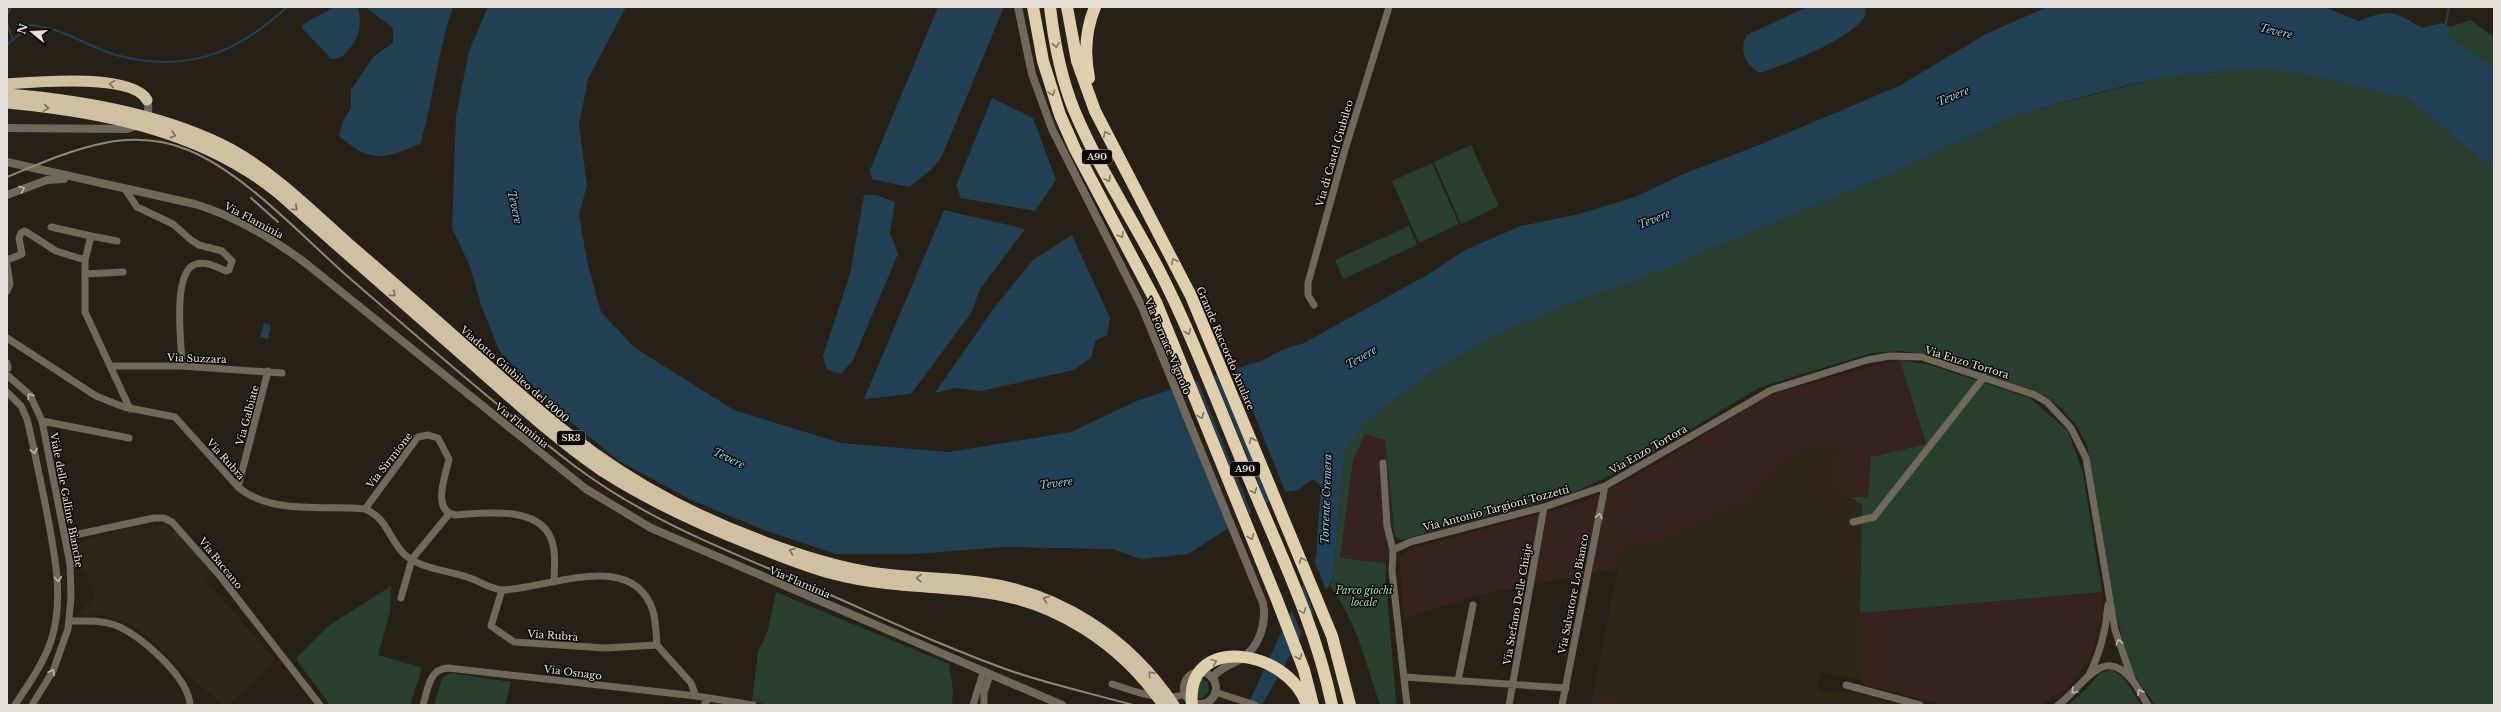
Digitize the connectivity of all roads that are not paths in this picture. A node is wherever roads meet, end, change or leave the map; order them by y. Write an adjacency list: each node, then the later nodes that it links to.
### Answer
1 (1018, 7): 61 (street, Via Fornace Vignolo)
2 (1050, 7): 89 (highway, A90, one-way to 89)
3 (1066, 7): 11 (highway, Grande Raccordo Anulare / A90)
4 (1095, 7): 11 (highway)
5 (1389, 7): 28 (street, Via di Castel Giubileo)
6 (1033, 9): 88 (highway, one-way to 88)
7 (7, 84): 9 (highway, one-way to 7)
8 (7, 94): 84 (highway, Viadotto Giubileo del 2000 / SR3, one-way to 8)
9 (147, 100): 12 (street)
10 (7, 103): 83 (highway, Viadotto Giubileo del 2000 / SR3, one-way to 83)
11 (1095, 111): 57 (highway, Grande Raccordo Anulare / A90, one-way to 11)
12 (7, 128)
13 (7, 162): 14 (street, Via Flaminia)
14 (37, 169): 15 (street, Via Flaminia); 16 (street)
15 (76, 179): 16 (street); 17 (street, Via Flaminia)
16 (37, 184): 18 (street, one-way to 16)
17 (125, 189): 31 (street); 58 (street, Via Flaminia)
18 (7, 195)
19 (51, 227): 20 (street)
20 (92, 236): 21 (street); 23 (street)
21 (117, 241)
22 (7, 260): 23 (street)
23 (85, 260): 26 (street)
24 (7, 265): 27 (street)
25 (123, 272): 26 (street)
26 (85, 274): 30 (street)
27 (7, 291)
28 (1314, 305)
29 (7, 338): 37 (street, Via Rubra)
30 (111, 366): 31 (street, Via Suzzara); 37 (street)
31 (182, 366): 33 (street, Via Suzzara)
32 (7, 368): 38 (street, Viale delle Galline Bianche, one-way to 32)
33 (268, 372): 34 (street, Via Suzzara); 42 (street, Via Galbiate)
34 (282, 373)
35 (1984, 377): 41 (street, Via Enzo Tortora); 46 (street); 52 (street, Via Enzo Tortora)
36 (7, 392): 73 (street, one-way to 73)
37 (130, 408): 42 (street, Via Rubra)
38 (42, 421): 39 (street); 47 (street, Viale delle Galline Bianche)
39 (129, 438)
40 (1382, 463): 48 (street)
41 (1605, 486): 43 (street, Via Antonio Targioni Tozzetti); 67 (street, Via Salvatore Lo Bianco, one-way to 41)
42 (238, 487): 44 (street, Via Rubra)
43 (1544, 507): 48 (street, Via Antonio Targioni Tozzetti); 65 (street, Via Stefano Delle Chiaje)
44 (365, 509): 45 (street, Via Sirmione); 49 (street, Via Rubra)
45 (449, 514): 49 (street); 50 (street)
46 (1853, 522)
47 (65, 537): 55 (street, Viale delle Galline Bianche); 76 (street, Via Baccano)
48 (1393, 550): 60 (street)
49 (412, 559): 51 (street, Via Rubra); 53 (street)
50 (554, 582): 51 (street, Via Rubra); 56 (street, Via Rubra)
51 (502, 590): 56 (street, Via Rubra)
52 (2108, 595): 59 (street, Via Enzo Tortora); 62 (street, Via Enzo Tortora, one-way to 52)
53 (401, 598)
54 (1473, 605): 63 (street)
55 (70, 621): 74 (street, Viale delle Galline Bianche, one-way to 55); 75 (street)
56 (657, 644): 70 (street)
57 (1338, 654): 90 (highway, Grande Raccordo Anulare / A90); 91 (highway)
58 (986, 674): 80 (street); 81 (street); 82 (street, Via Flaminia)
59 (2089, 675): 62 (street); 96 (street, one-way to 96)
60 (1404, 677): 63 (street); 92 (street)
61 (1212, 678): 68 (street); 69 (street)
62 (2132, 679): 97 (street, one-way to 62)
63 (1458, 681): 65 (street)
64 (1112, 684): 69 (street)
65 (1513, 685): 67 (street); 93 (street, Via Stefano Delle Chiaje)
66 (1846, 685): 95 (street)
67 (1566, 688): 94 (street, Via Salvatore Lo Bianco)
68 (1215, 692): 72 (street); 86 (street)
69 (1185, 694): 72 (street)
70 (696, 696): 71 (street, Via Osnago); 77 (street, Via Osnago)
71 (709, 698): 78 (street); 79 (street, Via Osnago)
72 (1204, 704)
73 (15, 705)
74 (32, 705)
75 (190, 705)
76 (320, 705)
77 (423, 705)
78 (704, 705)
79 (753, 705)
80 (973, 705)
81 (984, 705)
82 (1062, 705)
83 (1163, 705)
84 (1174, 705)
85 (1192, 705): 87 (highway, one-way to 87)
86 (1255, 705)
87 (1307, 705)
88 (1313, 705)
89 (1332, 705)
90 (1350, 705)
91 (1357, 705)
92 (1407, 705)
93 (1509, 705)
94 (1562, 705)
95 (1920, 705)
96 (2058, 705)
97 (2148, 705)

